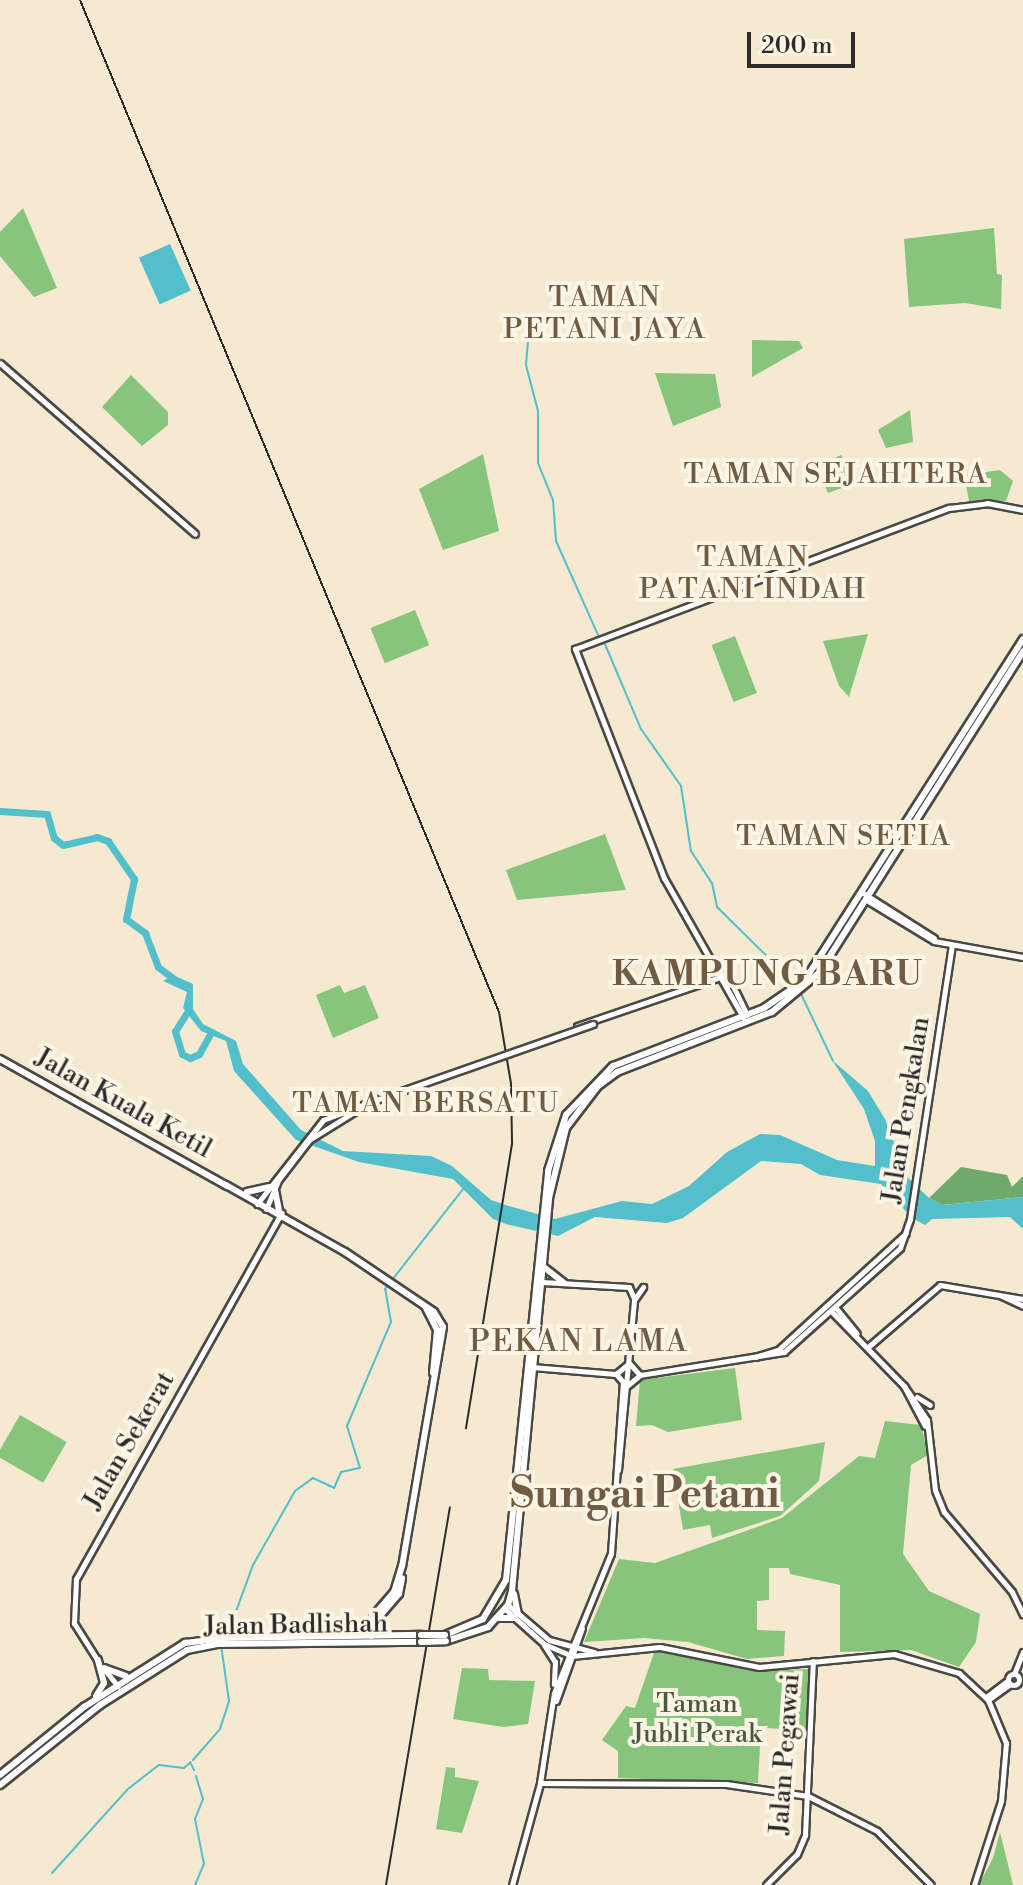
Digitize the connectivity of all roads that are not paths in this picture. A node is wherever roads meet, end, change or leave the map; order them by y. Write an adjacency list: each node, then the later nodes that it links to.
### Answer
1 (0, 363): 3 (street)
2 (1023, 510): 10 (street)
3 (195, 534)
4 (1023, 639): 6 (main road)
5 (1023, 651): 6 (main road)
6 (940, 780): 7 (main road)
7 (865, 897): 8 (street); 12 (main road)
8 (952, 946): 9 (street); 36 (street, Jalan Pengkalan)
9 (1023, 957)
10 (709, 963): 11 (street); 15 (street)
11 (720, 977): 13 (street); 15 (street)
12 (794, 994): 14 (main road); 15 (main road)
13 (649, 1004): 16 (street); 16 (street)
14 (772, 1012): 15 (main road); 18 (main road)
15 (745, 1016): 18 (main road); 23 (main road)
16 (609, 1017): 17 (street); 22 (street, bridge)
17 (577, 1026)
18 (721, 1031): 23 (main road)
19 (0, 1059): 20 (main road, Jalan Kuala Ketil)
20 (226, 1185): 21 (main road, Jalan Kuala Ketil); 24 (main road, Jalan Kuala Ketil)
21 (243, 1192): 22 (main road); 24 (main road, Jalan Kuala Ketil)
22 (270, 1192): 24 (street); 25 (street); 26 (main road)
23 (546, 1198): 27 (main road)
24 (258, 1202): 25 (main road, Jalan Kuala Ketil)
25 (267, 1207): 26 (main road, Jalan Kuala Ketil)
26 (280, 1215): 58 (main road, Jalan Kuala Ketil); 75 (street, Jalan Sekerat)
27 (543, 1242): 28 (main road); 37 (main road)
28 (544, 1260): 29 (main road); 30 (main road)
29 (542, 1282): 30 (street); 37 (main road); 43 (main road)
30 (564, 1283): 31 (street)
31 (629, 1287): 34 (street); 34 (street)
32 (1002, 1295): 33 (street); 35 (street); 40 (street)
33 (1023, 1299)
34 (634, 1300): 42 (street)
35 (1023, 1306)
36 (832, 1308): 39 (street, Jalan Pengkalan); 40 (street); 41 (street, Jalan Pengkalan)
37 (533, 1309): 43 (main road)
38 (781, 1338): 39 (street)
39 (790, 1340): 41 (street, Jalan Pengkalan)
40 (868, 1347): 47 (street)
41 (749, 1359): 45 (street, Jalan Pengkalan)
42 (629, 1363): 44 (street); 45 (street); 46 (street)
43 (530, 1366): 44 (street); 52 (main road); 53 (main road)
44 (616, 1374): 46 (street)
45 (640, 1375): 46 (street)
46 (626, 1384): 59 (street)
47 (912, 1396): 48 (street); 49 (street); 50 (street)
48 (920, 1405): 50 (street); 51 (street)
49 (930, 1405)
50 (921, 1415): 51 (street)
51 (930, 1438): 55 (street)
52 (508, 1572): 54 (main road); 60 (main road)
53 (514, 1580): 54 (main road); 56 (main road)
54 (506, 1607): 56 (street); 57 (main road); 60 (main road)
55 (1023, 1615)
56 (516, 1616): 57 (main road); 69 (street); 73 (street)
57 (494, 1621): 65 (main road)
58 (374, 1622): 61 (main road); 63 (main road, Jalan Kuala Ketil); 64 (main road)
59 (582, 1626): 62 (street); 73 (street)
60 (469, 1628): 65 (main road)
61 (393, 1636): 64 (main road, Jalan Badlishah); 66 (main road, Jalan Badlishah)
62 (581, 1636): 71 (street); 73 (street)
63 (358, 1637): 64 (main road, Jalan Badlishah); 68 (main road, Jalan Badlishah)
64 (373, 1637): 66 (main road); 70 (main road)
65 (445, 1638): 66 (main road, Jalan Badlishah, bridge)
66 (420, 1640): 70 (main road, Jalan Badlishah)
67 (220, 1641): 68 (main road, Jalan Badlishah); 79 (main road, Jalan Badlishah); 83 (main road, Jalan Badlishah)
68 (230, 1641): 70 (main road, Jalan Badlishah)
69 (544, 1644): 73 (street); 85 (street)
70 (333, 1645)
71 (589, 1652): 73 (street); 74 (street)
72 (1023, 1652): 78 (street)
73 (571, 1653): 74 (street); 85 (street); 89 (street)
74 (603, 1653): 76 (street)
75 (98, 1660): 77 (street, Jalan Sekerat); 87 (main road)
76 (813, 1661): 82 (street); 93 (street, Jalan Pegawai)
77 (104, 1668): 79 (main road); 83 (street, Jalan Sekerat)
78 (1014, 1674): 80 (street); 81 (street)
79 (129, 1676): 83 (main road, Jalan Badlishah)
80 (1009, 1682): 81 (street); 84 (street)
81 (1021, 1682)
82 (975, 1685): 84 (street); 86 (street)
83 (119, 1687): 87 (main road, Jalan Badlishah); 92 (main road, Jalan Badlishah)
84 (997, 1691): 86 (street); 88 (street)
85 (554, 1693): 89 (street)
86 (987, 1699): 88 (street)
87 (84, 1707): 90 (main road, Jalan Badlishah)
88 (994, 1709): 97 (street)
89 (553, 1710): 91 (street)
90 (0, 1775)
91 (540, 1783): 93 (street); 94 (street)
92 (0, 1785)
93 (808, 1796): 95 (street, Jalan Pegawai); 96 (street)
94 (512, 1885)
95 (766, 1885)
96 (931, 1885)
97 (974, 1885)

